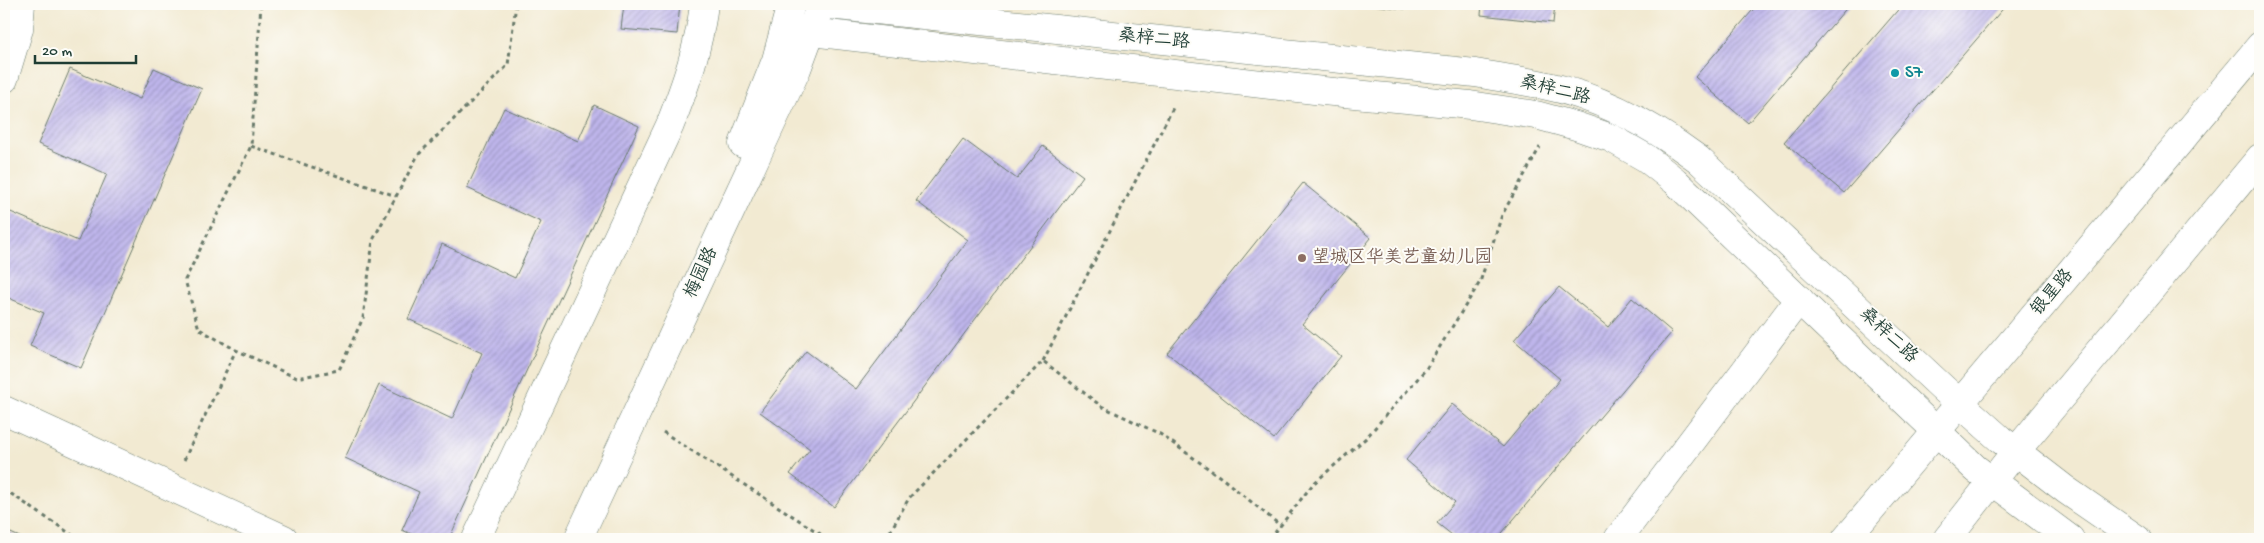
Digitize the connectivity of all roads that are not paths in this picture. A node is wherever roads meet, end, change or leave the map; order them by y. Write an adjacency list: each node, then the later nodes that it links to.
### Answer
1 (21, 4): 6 (street)
2 (704, 4): 15 (street)
3 (820, 4): 4 (street, 梅园路); 9 (street, 桑梓二路)
4 (796, 22): 8 (street, 桑梓二路); 16 (street, 梅园路); 17 (street, 梅园路)
5 (2260, 46): 9 (street, 银星路)
6 (4, 79)
7 (2260, 158): 12 (street)
8 (1799, 299): 11 (street, 桑梓二路); 18 (street)
9 (1960, 403): 11 (street, 银星路); 12 (street, 桑梓二路)
10 (4, 410): 14 (street)
11 (1936, 432): 13 (street, 桑梓二路); 19 (street, 银星路)
12 (2016, 451): 13 (street); 22 (street, 桑梓二路)
13 (1992, 480): 20 (street); 21 (street, 桑梓二路)
14 (284, 539)
15 (476, 539)
16 (560, 539)
17 (578, 539)
18 (1618, 539)
19 (1846, 539)
20 (1947, 539)
21 (2070, 539)
22 (2137, 539)

